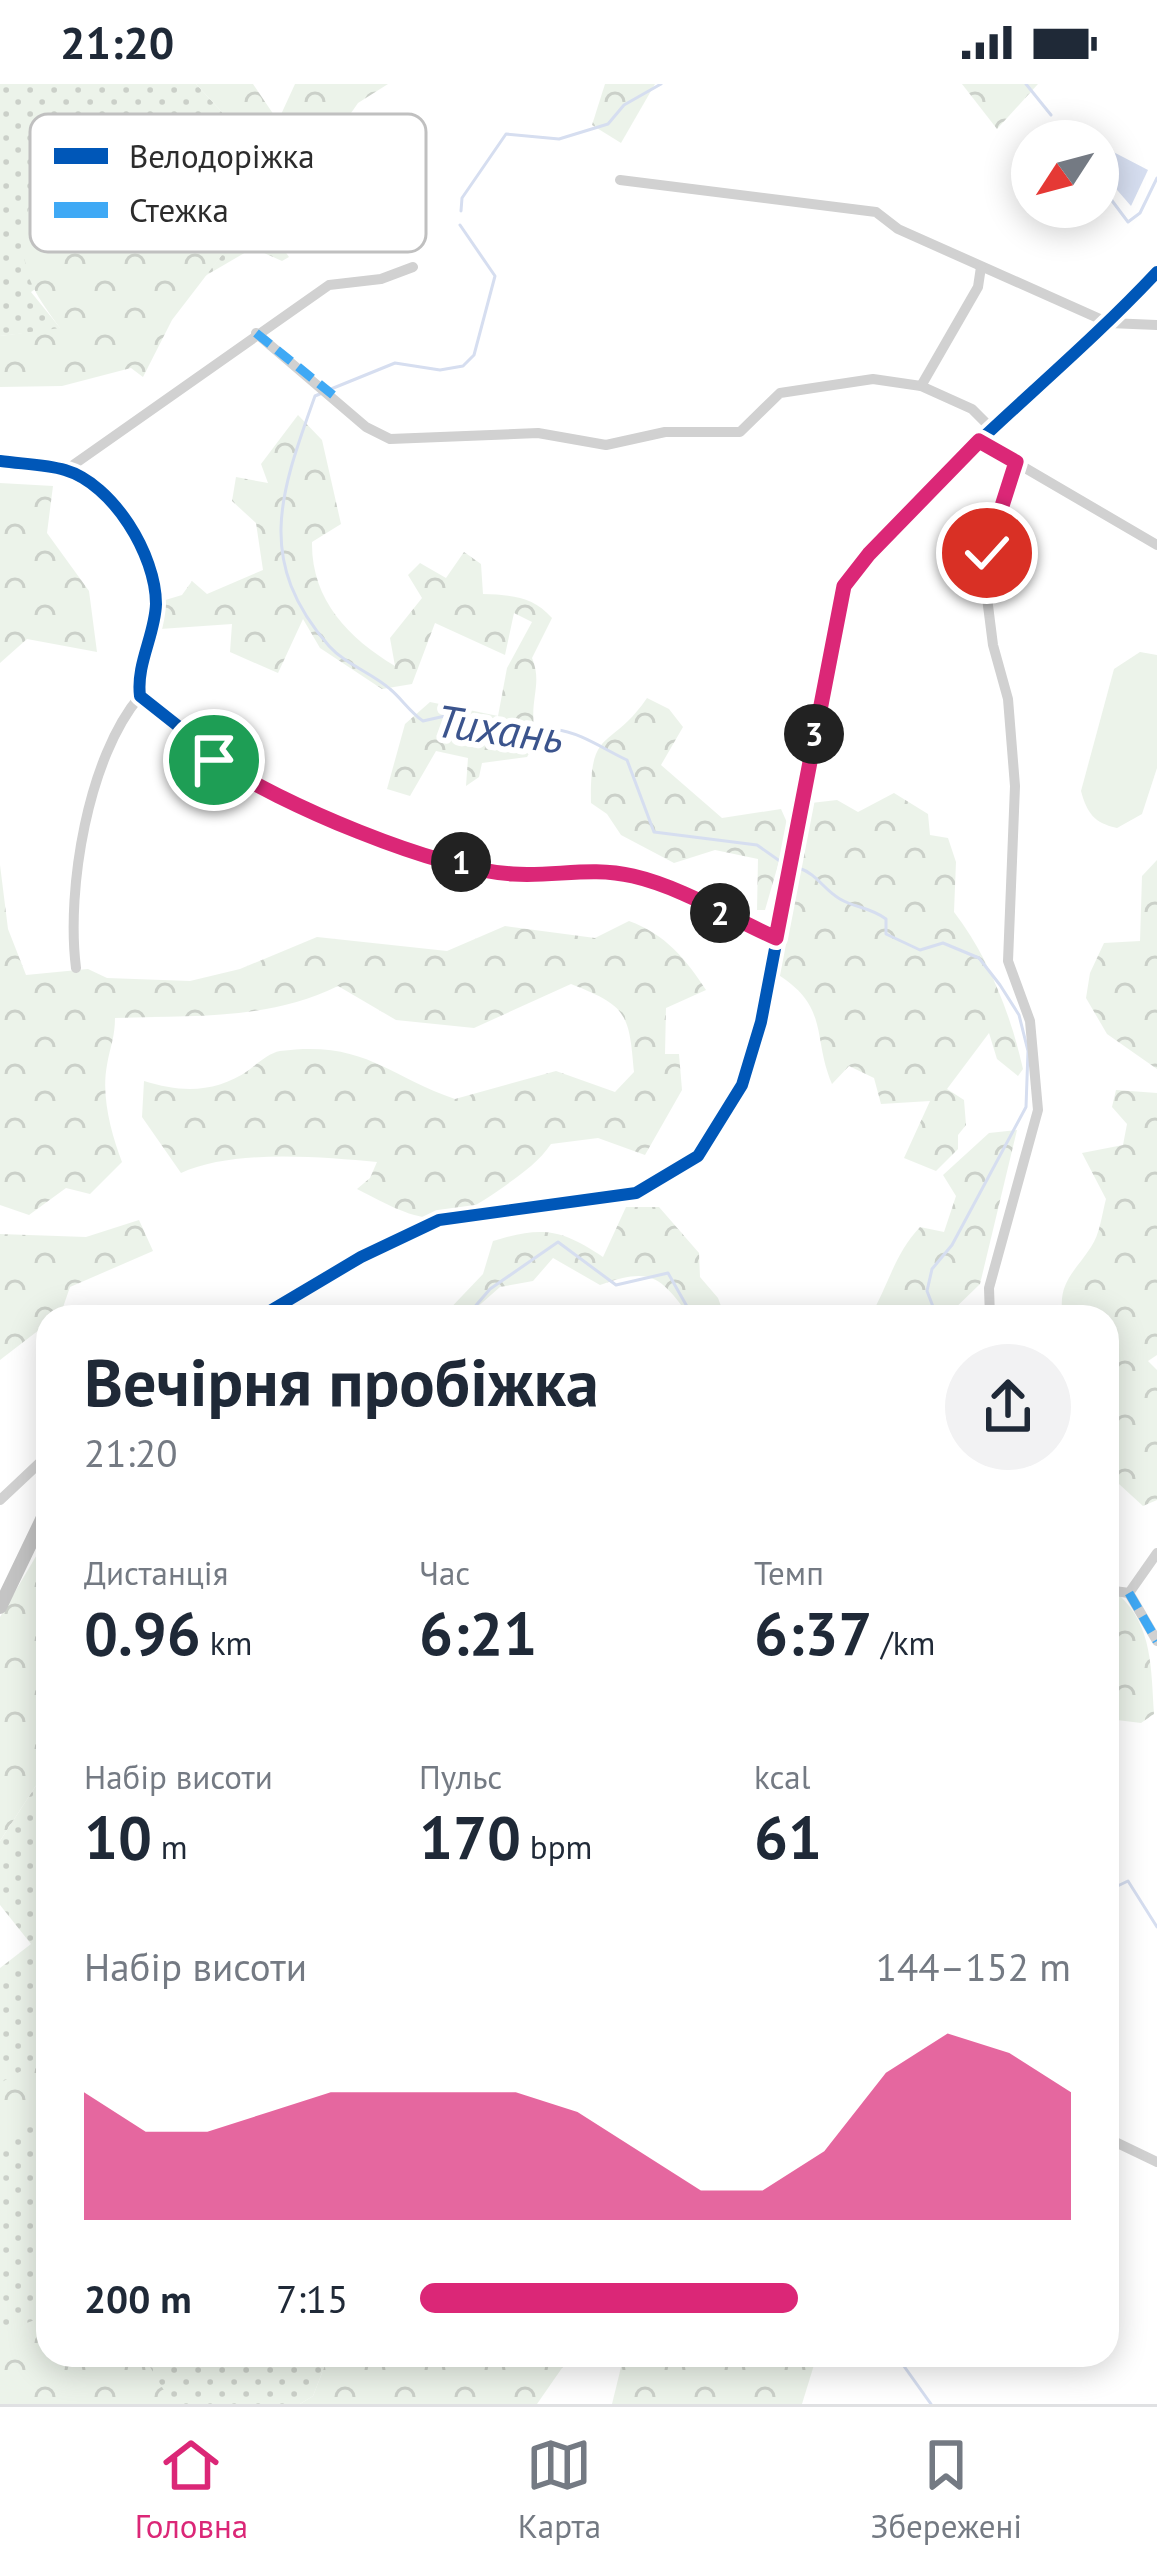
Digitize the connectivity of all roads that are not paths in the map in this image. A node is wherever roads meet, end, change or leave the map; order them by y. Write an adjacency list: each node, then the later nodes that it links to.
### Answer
1 (620, 180): 2 (street)
2 (981, 266): 5 (street); 8 (street)
3 (413, 267): 7 (street)
4 (1157, 272): 5 (main road)
5 (1109, 323): 6 (street); 9 (main road)
6 (1157, 325)
7 (256, 333): 8 (street); 13 (street)
8 (922, 386): 9 (street)
9 (992, 429): 10 (main road)
10 (979, 441): 12 (street); 16 (main road)
11 (0, 460): 13 (street)
12 (1016, 462): 14 (street); 19 (street)
13 (66, 470): 15 (street)
14 (1157, 545)
15 (140, 696): 16 (street); 17 (street)
16 (776, 938): 18 (main road)
17 (76, 968)
18 (282, 1305)
19 (991, 1305)
20 (36, 1466): 21 (street)
21 (0, 1499)
22 (36, 1532): 26 (main road)
23 (1157, 1552): 25 (street)
24 (1119, 1592): 25 (street)
25 (1130, 1593): 27 (street)
26 (0, 1607)
27 (1157, 1641)
28 (1119, 2144): 29 (street)
29 (1157, 2162)

